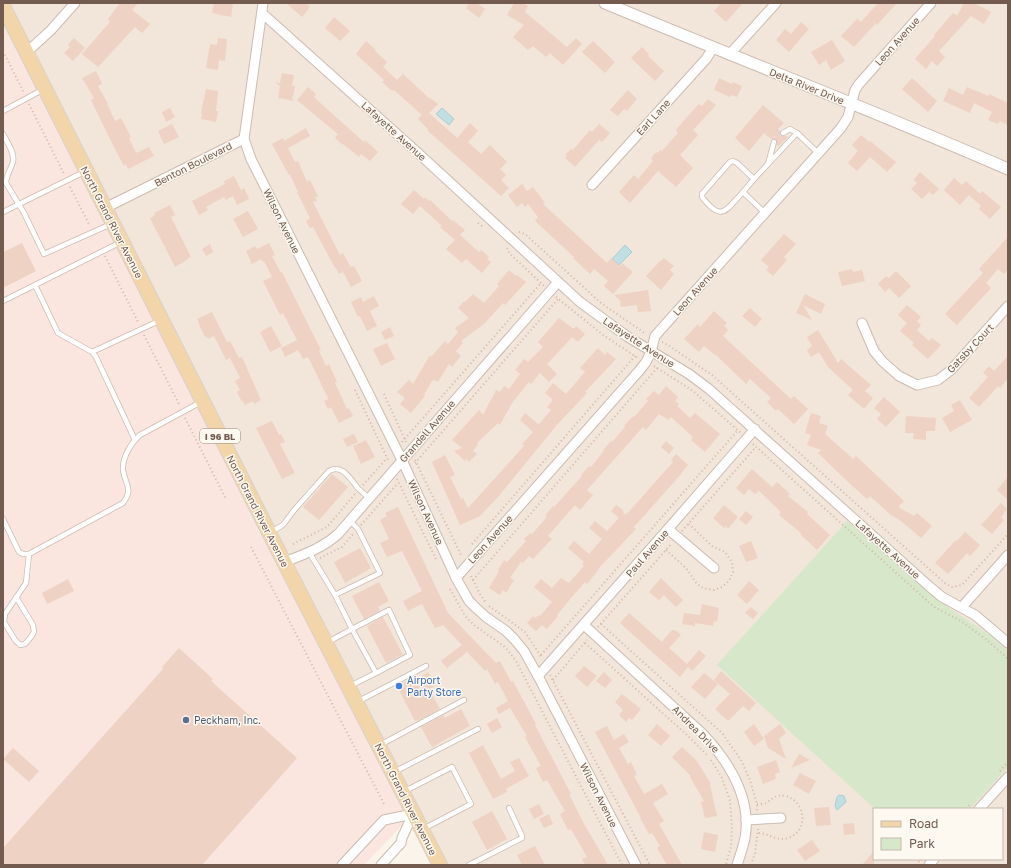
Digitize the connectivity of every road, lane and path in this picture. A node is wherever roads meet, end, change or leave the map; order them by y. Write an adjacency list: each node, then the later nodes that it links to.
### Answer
1 (75, 3): 10 (street)
2 (263, 3): 7 (street, Benton Boulevard)
3 (605, 3): 8 (street, Delta River Drive)
4 (776, 3): 11 (street)
5 (931, 3): 14 (street, Leon Avenue)
6 (3, 6): 10 (main road, North Grand River Avenue / I 96 BL)
7 (262, 13): 19 (street, Benton Boulevard); 40 (street, Lafayette Avenue)
8 (713, 48): 11 (street, Delta River Drive); 29 (street, Earl Lane)
9 (3, 51): 13 (path)
10 (27, 52): 12 (main road, North Grand River Avenue / I 96 BL)
11 (730, 55): 14 (street, Delta River Drive)
12 (44, 88): 13 (lane); 25 (main road, North Grand River Avenue / I 96 BL)
13 (26, 98): 15 (lane); 28 (path)
14 (851, 103): 21 (street, Leon Avenue); 23 (street, Delta River Drive)
15 (3, 111)
16 (783, 133): 17 (lane)
17 (797, 133): 21 (lane); 22 (lane)
18 (3, 134): 24 (lane)
19 (244, 139): 32 (street, Benton Boulevard); 59 (street, Wilson Avenue)
20 (774, 142): 22 (lane)
21 (818, 153): 34 (street, Leon Avenue)
22 (768, 164): 27 (lane)
23 (1008, 169)
24 (9, 171): 26 (lane); 31 (lane)
25 (86, 171): 28 (lane); 32 (main road, North Grand River Avenue / I 96 BL)
26 (3, 174)
27 (754, 179): 30 (lane); 30 (lane)
28 (67, 180): 31 (lane); 37 (path)
29 (592, 185)
30 (743, 192): 34 (lane)
31 (18, 204): 33 (lane); 37 (lane)
32 (105, 208): 35 (main road, North Grand River Avenue / I 96 BL)
33 (3, 212)
34 (766, 213): 48 (street, Leon Avenue)
35 (113, 224): 37 (lane); 38 (main road, North Grand River Avenue / I 96 BL)
36 (515, 228): 48 (path)
37 (93, 232)
38 (122, 241): 39 (lane); 45 (main road, North Grand River Avenue / I 96 BL)
39 (102, 251): 42 (lane); 47 (path)
40 (558, 282): 50 (street, Lafayette Avenue); 60 (street, Grandell Avenue)
41 (541, 283): 59 (path)
42 (35, 285): 43 (lane); 49 (lane)
43 (3, 301)
44 (1008, 306): 46 (street, Gatsby Court)
45 (161, 320): 47 (lane); 52 (main road, North Grand River Avenue / I 96 BL)
46 (862, 323)
47 (141, 329): 49 (lane); 53 (path)
48 (654, 339): 50 (street, Leon Avenue); 54 (path)
49 (92, 352): 58 (lane)
50 (651, 352): 55 (street, Lafayette Avenue); 80 (street, Leon Avenue)
51 (635, 356): 71 (path)
52 (203, 401): 53 (lane); 67 (main road, North Grand River Avenue / I 96 BL)
53 (182, 412): 58 (lane); 63 (path)
54 (771, 428): 57 (path); 68 (path)
55 (755, 429): 57 (street, Lafayette Avenue); 66 (street, Paul Avenue)
56 (738, 430): 90 (path)
57 (764, 437): 69 (path); 83 (street, Lafayette Avenue)
58 (134, 440): 75 (lane)
59 (396, 448): 60 (street, Wilson Avenue); 61 (path)
60 (402, 460): 62 (street, Grandell Avenue); 80 (street, Wilson Avenue)
61 (359, 489): 62 (lane); 67 (lane); 70 (path)
62 (369, 498): 65 (street, Grandell Avenue)
63 (226, 500)
64 (3, 519): 75 (lane)
65 (350, 521): 74 (street, Grandell Avenue); 81 (lane)
66 (668, 529): 69 (street); 84 (street, Paul Avenue)
67 (269, 533): 78 (main road, North Grand River Avenue / I 96 BL)
68 (1008, 534)
69 (677, 537): 79 (street); 86 (path)
70 (293, 544)
71 (472, 545)
72 (251, 547): 103 (path)
73 (466, 550): 77 (path)
74 (309, 551): 78 (street, Grandell Avenue); 81 (lane)
75 (29, 554): 82 (lane)
76 (1008, 555): 83 (street)
77 (461, 556)
78 (284, 562): 88 (main road, North Grand River Avenue / I 96 BL)
79 (714, 568)
80 (456, 578): 93 (street, Wilson Avenue)
81 (335, 595): 85 (lane)
82 (16, 597): 82 (lane)
83 (962, 607): 87 (street, Lafayette Avenue)
84 (584, 625): 86 (street, Andrea Drive); 93 (street, Paul Avenue)
85 (352, 629): 88 (lane); 92 (lane); 92 (lane)
86 (593, 634): 89 (path); 108 (street, Andrea Drive)
87 (1008, 642)
88 (326, 643): 95 (main road, North Grand River Avenue / I 96 BL)
89 (585, 643): 94 (path); 115 (path)
90 (541, 655)
91 (426, 666): 97 (lane)
92 (376, 673): 95 (lane)
93 (538, 676): 114 (street, Wilson Avenue)
94 (553, 680)
95 (348, 687): 97 (main road, North Grand River Avenue / I 96 BL)
96 (464, 700): 99 (lane)
97 (356, 703): 99 (main road, North Grand River Avenue / I 96 BL)
98 (478, 729): 100 (lane)
99 (379, 745): 100 (main road, North Grand River Avenue / I 96 BL)
100 (392, 772): 102 (main road, North Grand River Avenue / I 96 BL)
101 (1008, 777): 105 (street)
102 (403, 792): 106 (main road, North Grand River Avenue / I 96 BL); 109 (lane)
103 (384, 804)
104 (509, 808): 113 (lane)
105 (980, 808)
106 (414, 814): 109 (main road, North Grand River Avenue / I 96 BL); 110 (street); 111 (street)
107 (781, 818): 108 (street)
108 (746, 820): 116 (street, Andrea Drive)
109 (422, 830): 112 (main road, North Grand River Avenue / I 96 BL)
110 (342, 865)
111 (381, 865)
112 (440, 865)
113 (469, 865)
114 (636, 865)
115 (726, 865)
116 (738, 865)

